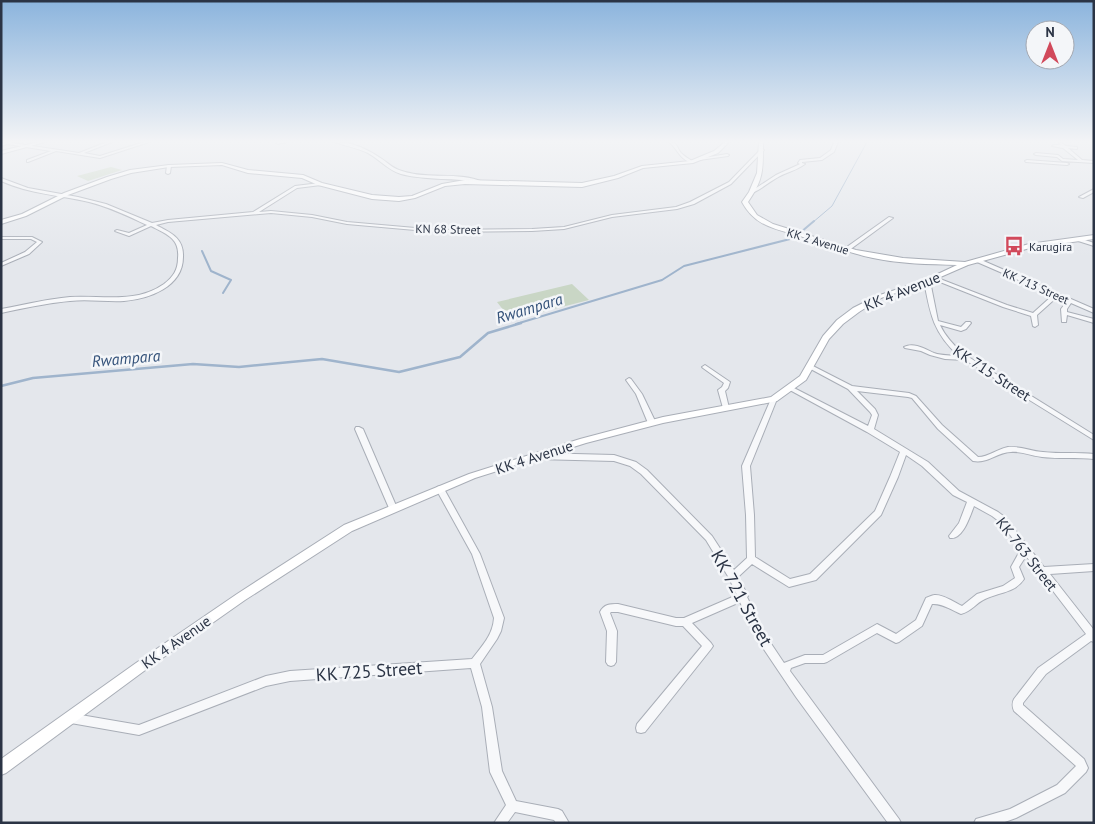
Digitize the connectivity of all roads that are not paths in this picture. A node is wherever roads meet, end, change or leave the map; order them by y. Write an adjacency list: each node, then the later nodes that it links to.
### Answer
1 (4, 180): 14 (street)
2 (103, 180): 14 (main road)
3 (311, 180): 10 (main road)
4 (474, 180): 9 (street)
5 (601, 180): 9 (main road)
6 (732, 180): 16 (street, KN 68 Street)
7 (757, 180): 13 (main road, KK 2 Avenue)
8 (771, 180): 13 (street)
9 (481, 182): 11 (main road)
10 (320, 184): 11 (main road); 16 (street)
11 (431, 190)
12 (1094, 190): 15 (street)
13 (752, 192): 25 (main road, KK 2 Avenue)
14 (60, 196): 18 (main road); 19 (street)
15 (1082, 197)
16 (252, 214): 19 (street, KN 68 Street)
17 (892, 218): 25 (street)
18 (1, 222)
19 (150, 225): 20 (street, KN 68 Street); 32 (street)
20 (117, 231)
21 (1094, 237): 23 (main road, KK 4 Avenue)
22 (1, 238): 28 (street)
23 (1077, 239): 24 (street); 26 (main road, KK 4 Avenue)
24 (1094, 245)
25 (846, 250): 27 (main road, KK 2 Avenue)
26 (979, 261): 27 (main road, KK 4 Avenue); 30 (street, KK 713 Street)
27 (966, 264): 29 (main road, KK 4 Avenue)
28 (1, 265)
29 (930, 280): 35 (street); 38 (street, KK 715 Street); 43 (main road, KK 4 Avenue)
30 (1056, 295): 31 (street, KK 713 Street); 35 (street)
31 (1070, 301): 33 (street, KK 713 Street); 34 (street)
32 (1, 311)
33 (1094, 311)
34 (1064, 313): 36 (street); 37 (street)
35 (1034, 315): 40 (street)
36 (1064, 321)
37 (1094, 321)
38 (935, 322): 39 (street); 42 (street, KK 715 Street)
39 (968, 323)
40 (1035, 325)
41 (907, 347): 42 (street)
42 (967, 358): 53 (street, KK 715 Street)
43 (809, 366): 46 (main road, KK 4 Avenue); 47 (street)
44 (704, 367): 49 (street)
45 (629, 380): 50 (street)
46 (790, 388): 48 (main road, KK 4 Avenue); 52 (street, KK 763 Street)
47 (850, 388): 52 (street); 56 (street)
48 (774, 399): 49 (main road, KK 4 Avenue); 62 (street)
49 (726, 408): 50 (main road, KK 4 Avenue)
50 (652, 423): 55 (main road, KK 4 Avenue)
51 (359, 429): 59 (street)
52 (870, 430): 54 (street, KK 763 Street)
53 (1094, 438)
54 (903, 452): 58 (street, KK 763 Street); 62 (street)
55 (536, 456): 57 (main road, KK 4 Avenue); 65 (street, KK 721 Street)
56 (1094, 457)
57 (440, 489): 59 (main road, KK 4 Avenue); 70 (street)
58 (971, 502): 60 (street); 61 (street, KK 763 Street)
59 (393, 508): 72 (main road, KK 4 Avenue)
60 (953, 536)
61 (1025, 550): 64 (street, KK 763 Street); 71 (street)
62 (751, 559): 65 (street)
63 (1094, 567): 64 (street)
64 (1041, 571): 68 (street, KK 763 Street)
65 (732, 576): 66 (street, KK 721 Street)
66 (743, 596): 67 (street); 71 (street, KK 721 Street)
67 (685, 622): 69 (street); 73 (street)
68 (1093, 637): 79 (street)
69 (611, 662)
70 (476, 663): 72 (street, KK 725 Street); 75 (street)
71 (785, 671): 78 (street, KK 721 Street)
72 (68, 718): 74 (main road, KK 4 Avenue)
73 (640, 728)
74 (1, 768)
75 (512, 806): 76 (street); 77 (street)
76 (500, 823)
77 (563, 823)
78 (895, 823)
79 (980, 823)

